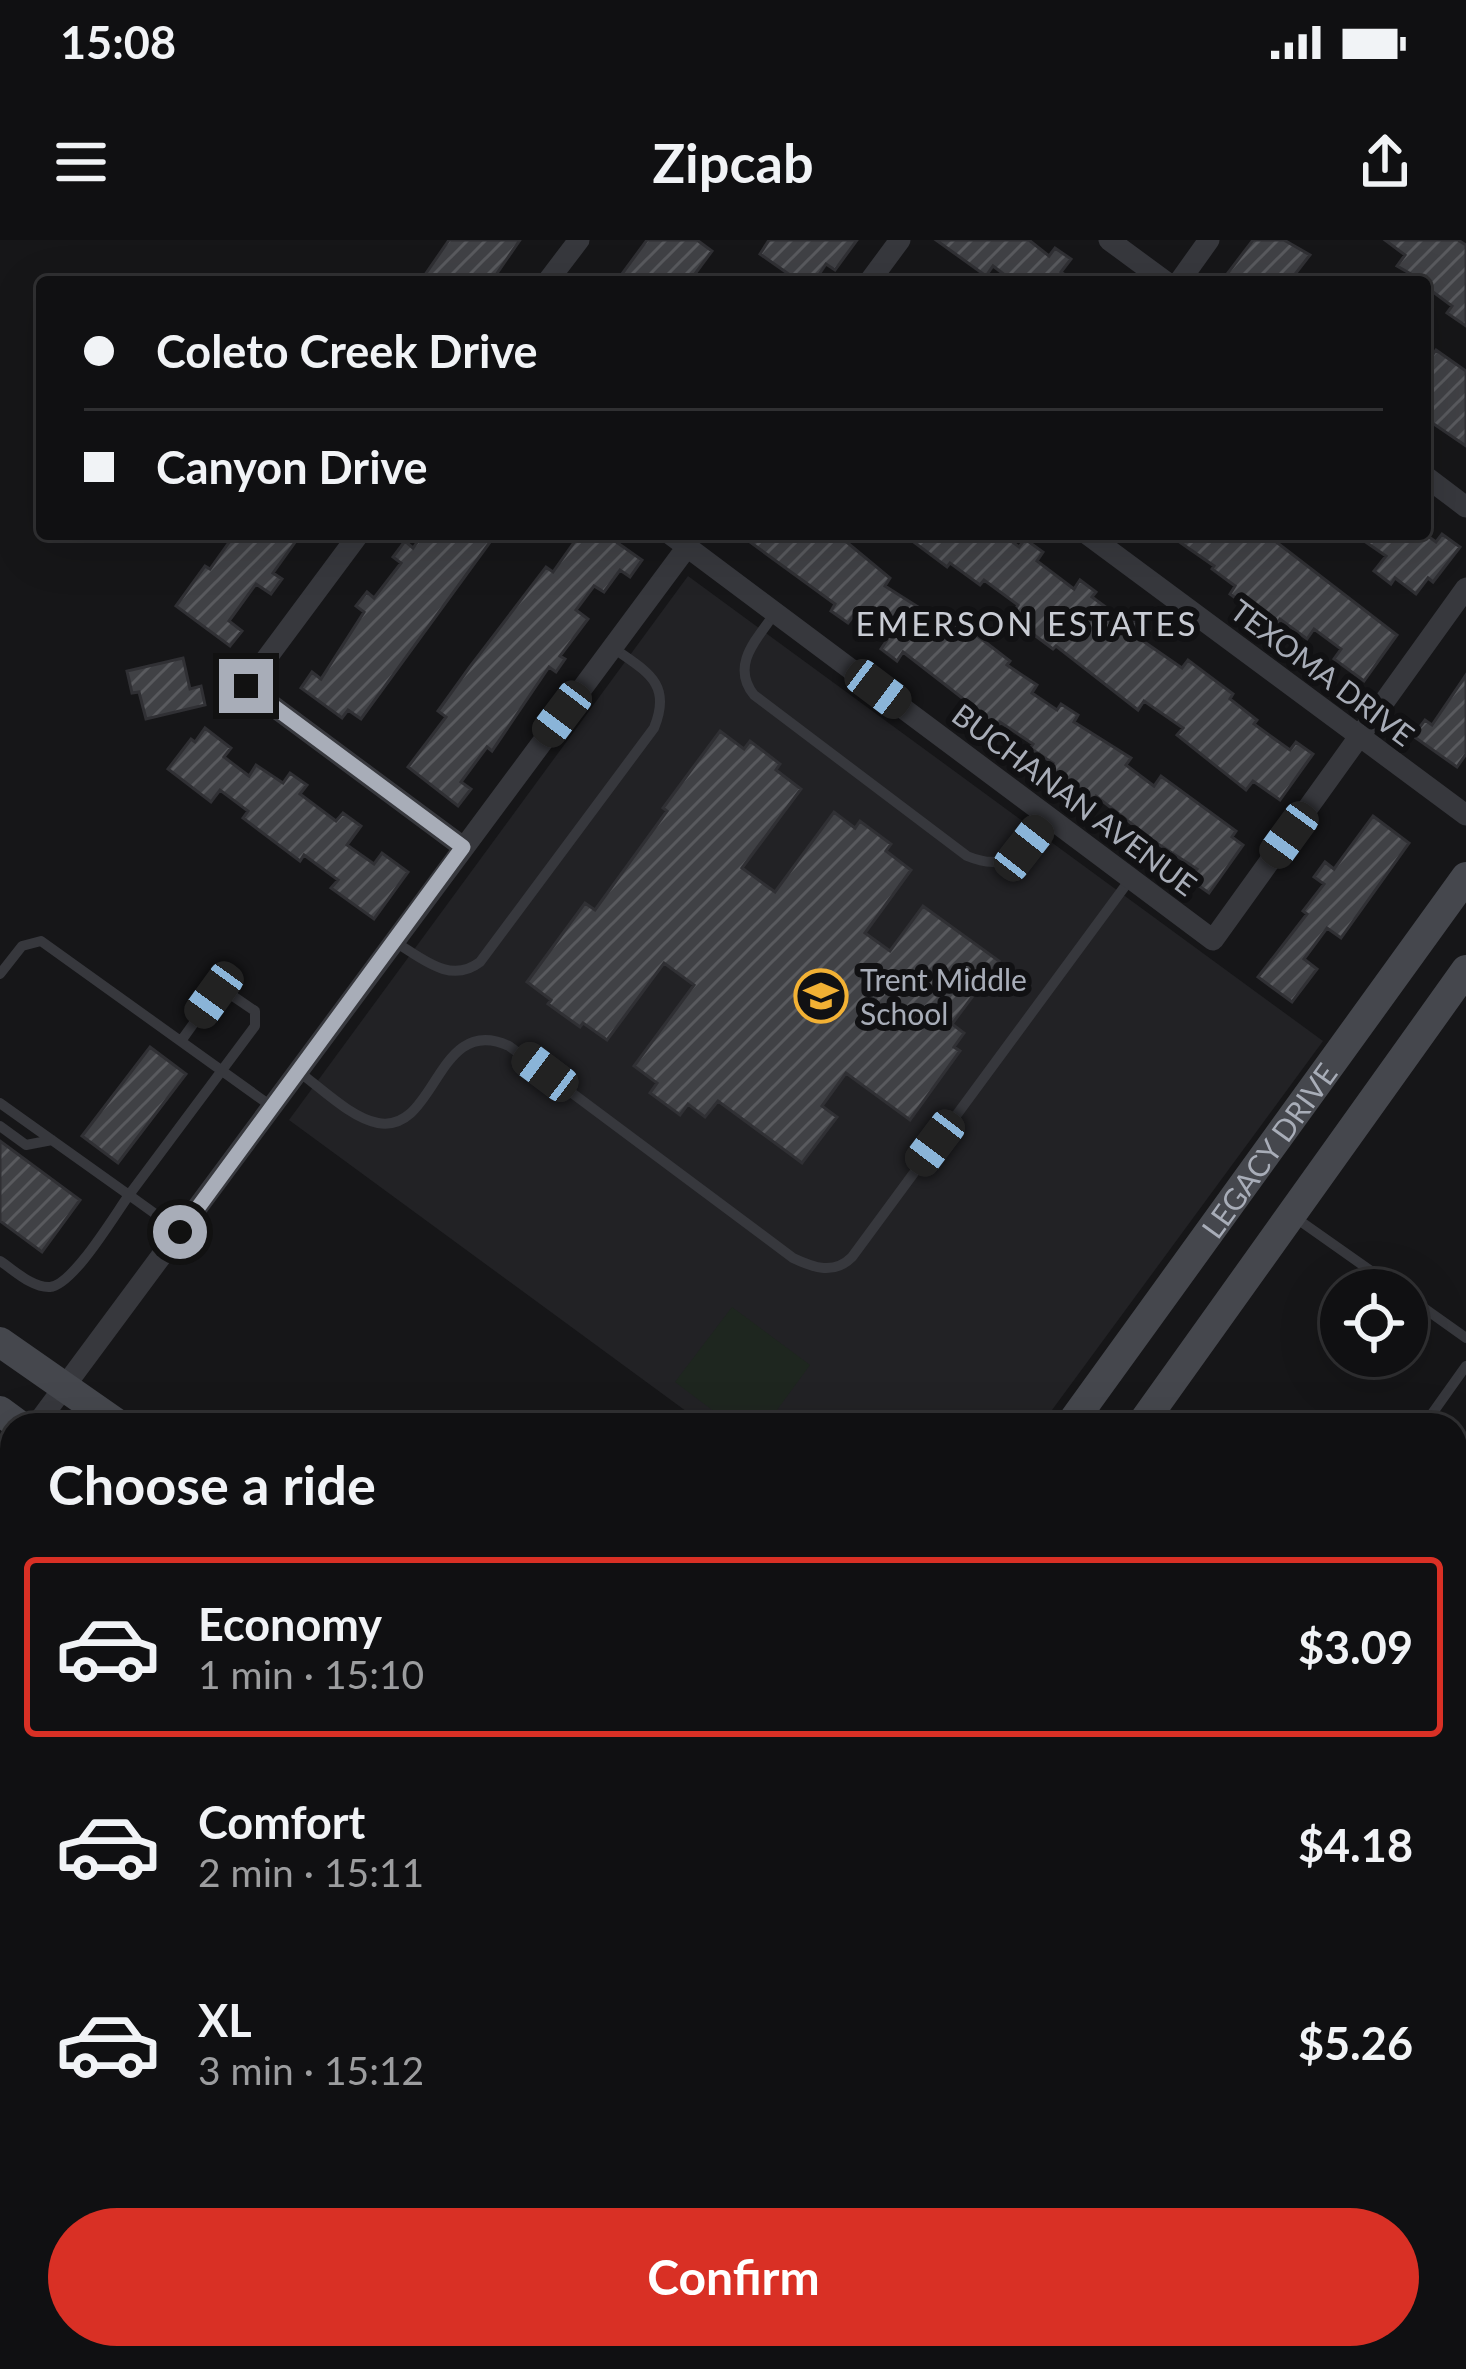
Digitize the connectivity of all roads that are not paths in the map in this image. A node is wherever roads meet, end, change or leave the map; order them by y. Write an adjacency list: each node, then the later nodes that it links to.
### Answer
1 (579, 240): 5 (street)
2 (900, 240): 6 (street)
3 (1109, 240): 7 (street)
4 (1209, 240): 8 (street)
5 (552, 276)
6 (873, 276)
7 (1158, 276)
8 (1183, 276)
9 (1431, 481): 10 (street)
10 (1466, 507)
11 (355, 540): 20 (street)
12 (678, 540): 15 (street, BUCHANAN AVENUE); 16 (street)
13 (1095, 540): 17 (street, TEXOMA DRIVE)
14 (1466, 588): 17 (street)
15 (775, 613): 19 (street, BUCHANAN AVENUE); 19 (lane)
16 (612, 647): 20 (street); 23 (lane)
17 (1358, 736): 18 (street, TEXOMA DRIVE); 22 (street, BUCHANAN AVENUE)
18 (1466, 815)
19 (1048, 816): 22 (street, BUCHANAN AVENUE)
20 (463, 847): 23 (street)
21 (1466, 877): 33 (main road, LEGACY DRIVE)
22 (1131, 878): 28 (lane)
23 (395, 941): 28 (street)
24 (1466, 970): 35 (main road, LEGACY DRIVE)
25 (0, 974): 26 (lane)
26 (181, 1041): 27 (lane); 27 (lane)
27 (222, 1071): 30 (lane); 34 (lane)
28 (299, 1072): 30 (street)
29 (0, 1103): 32 (lane)
30 (273, 1107): 36 (street)
31 (0, 1126): 32 (lane)
32 (52, 1140): 34 (lane)
33 (1248, 1183): 35 (main road); 46 (main road, LEGACY DRIVE)
34 (129, 1196): 36 (lane); 37 (lane)
35 (1290, 1214): 38 (lane); 47 (main road, LEGACY DRIVE)
36 (180, 1232): 43 (street)
37 (0, 1261)
38 (1368, 1269)
39 (1428, 1311): 40 (lane)
40 (1466, 1338)
41 (0, 1342): 43 (main road)
42 (1466, 1366): 48 (lane)
43 (64, 1386): 44 (street); 45 (main road)
44 (44, 1413)
45 (102, 1413)
46 (1079, 1413)
47 (1149, 1413)
48 (1433, 1413)

